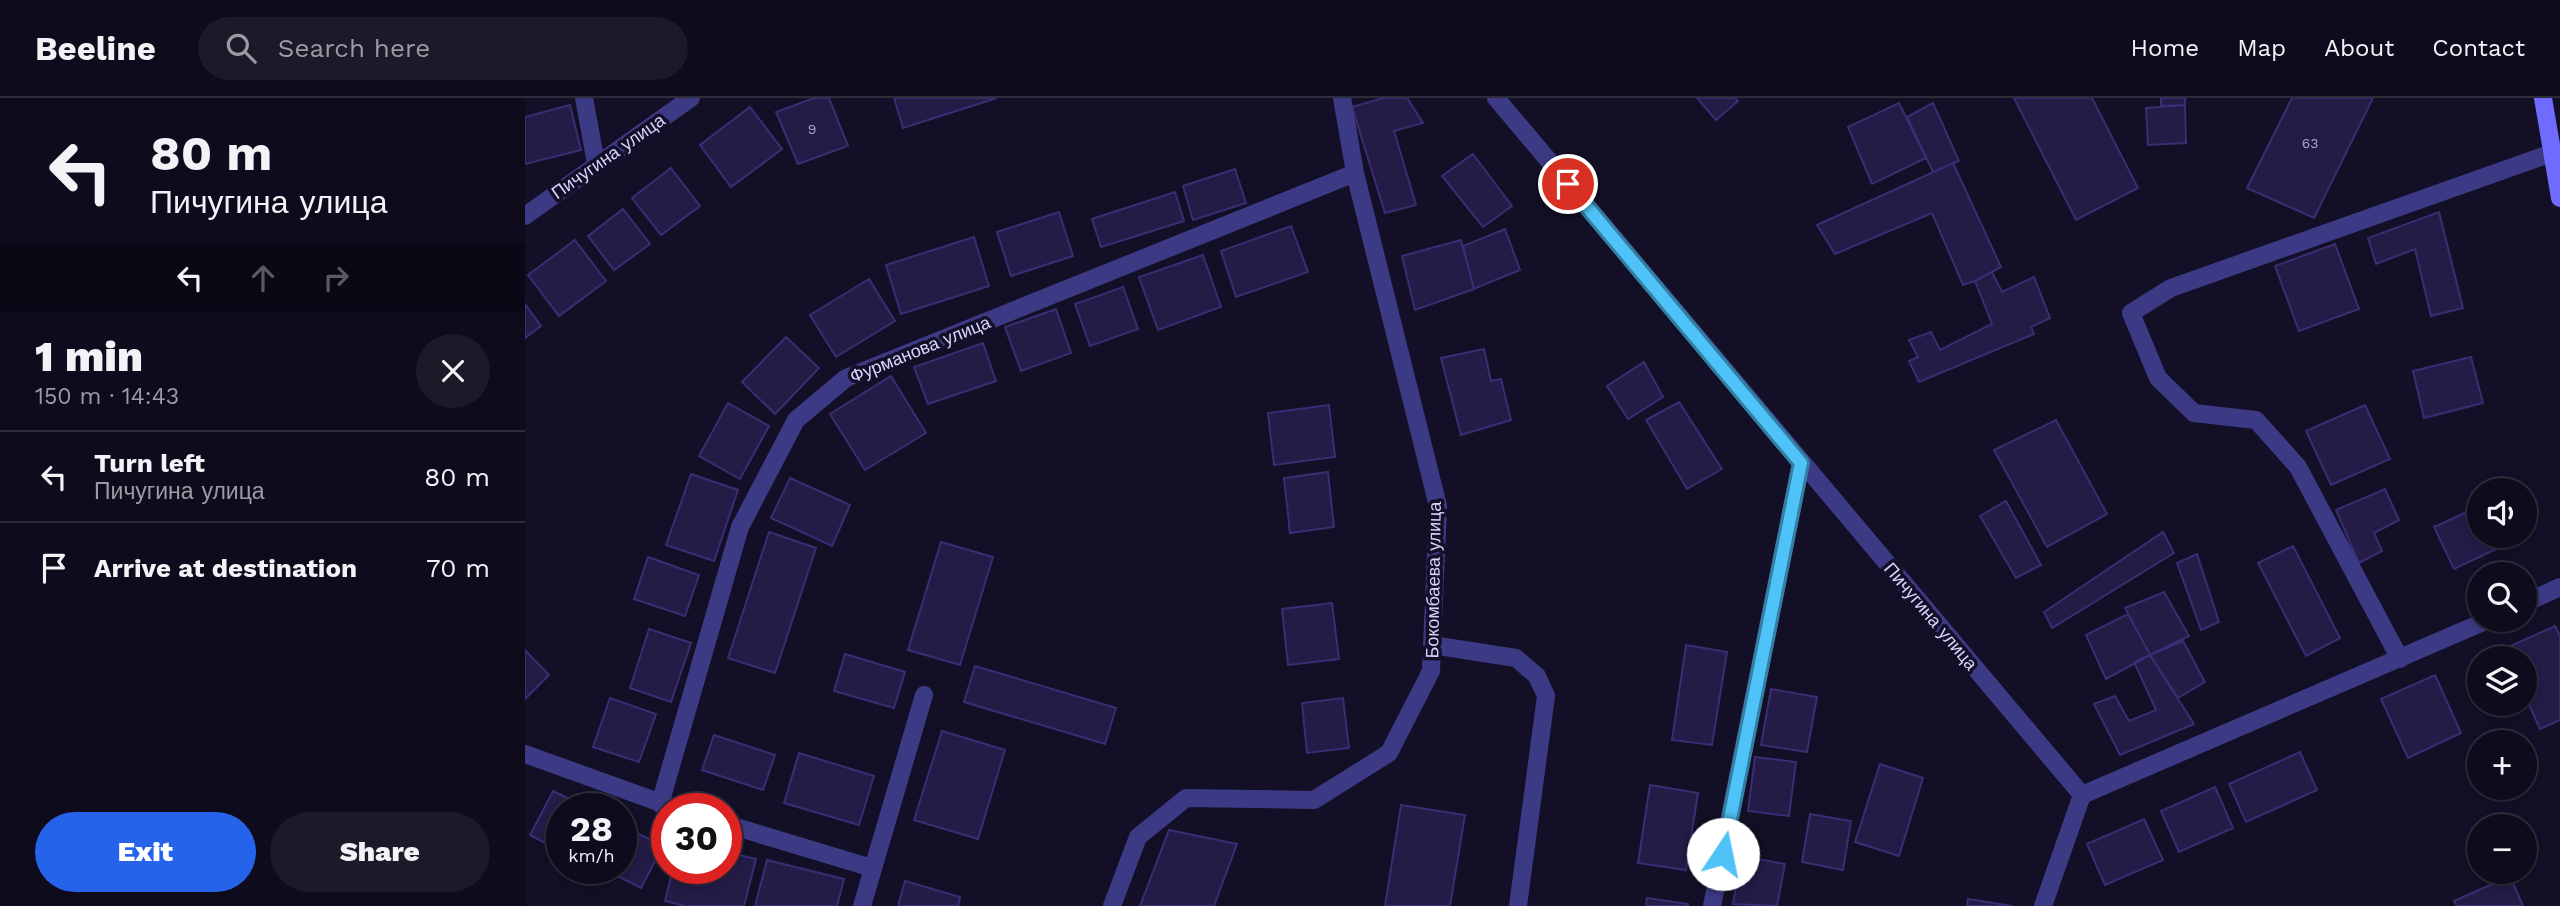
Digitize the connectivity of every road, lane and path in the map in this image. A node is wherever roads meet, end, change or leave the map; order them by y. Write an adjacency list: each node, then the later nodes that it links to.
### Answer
1 (585, 98): 7 (street)
2 (691, 98): 7 (street, Пичугина улица)
3 (1342, 98): 8 (street, Бокомбаева улица)
4 (1496, 98): 11 (street, Пичугина улица)
5 (2543, 98): 6 (main road)
6 (2552, 153): 9 (main road); 16 (street)
7 (596, 163): 10 (street, Пичугина улица)
8 (1355, 173): 15 (street, Бокомбаева улица); 19 (street, Фурманова улица)
9 (2560, 198)
10 (525, 216)
11 (1801, 463): 20 (street, Пичугина улица); 27 (street)
12 (2560, 587): 13 (street)
13 (2537, 598)
14 (2467, 630): 16 (street)
15 (1432, 645): 25 (street, Бокомбаева улица); 26 (street)
16 (2400, 659): 20 (street)
17 (924, 695): 23 (street)
18 (525, 754): 21 (street, Фурманова улица)
19 (671, 793)
20 (2082, 794): 28 (street)
21 (651, 800)
22 (742, 829): 23 (street)
23 (873, 868): 24 (street)
24 (862, 906)
25 (1112, 906)
26 (1518, 906)
27 (1712, 906)
28 (2043, 906)

